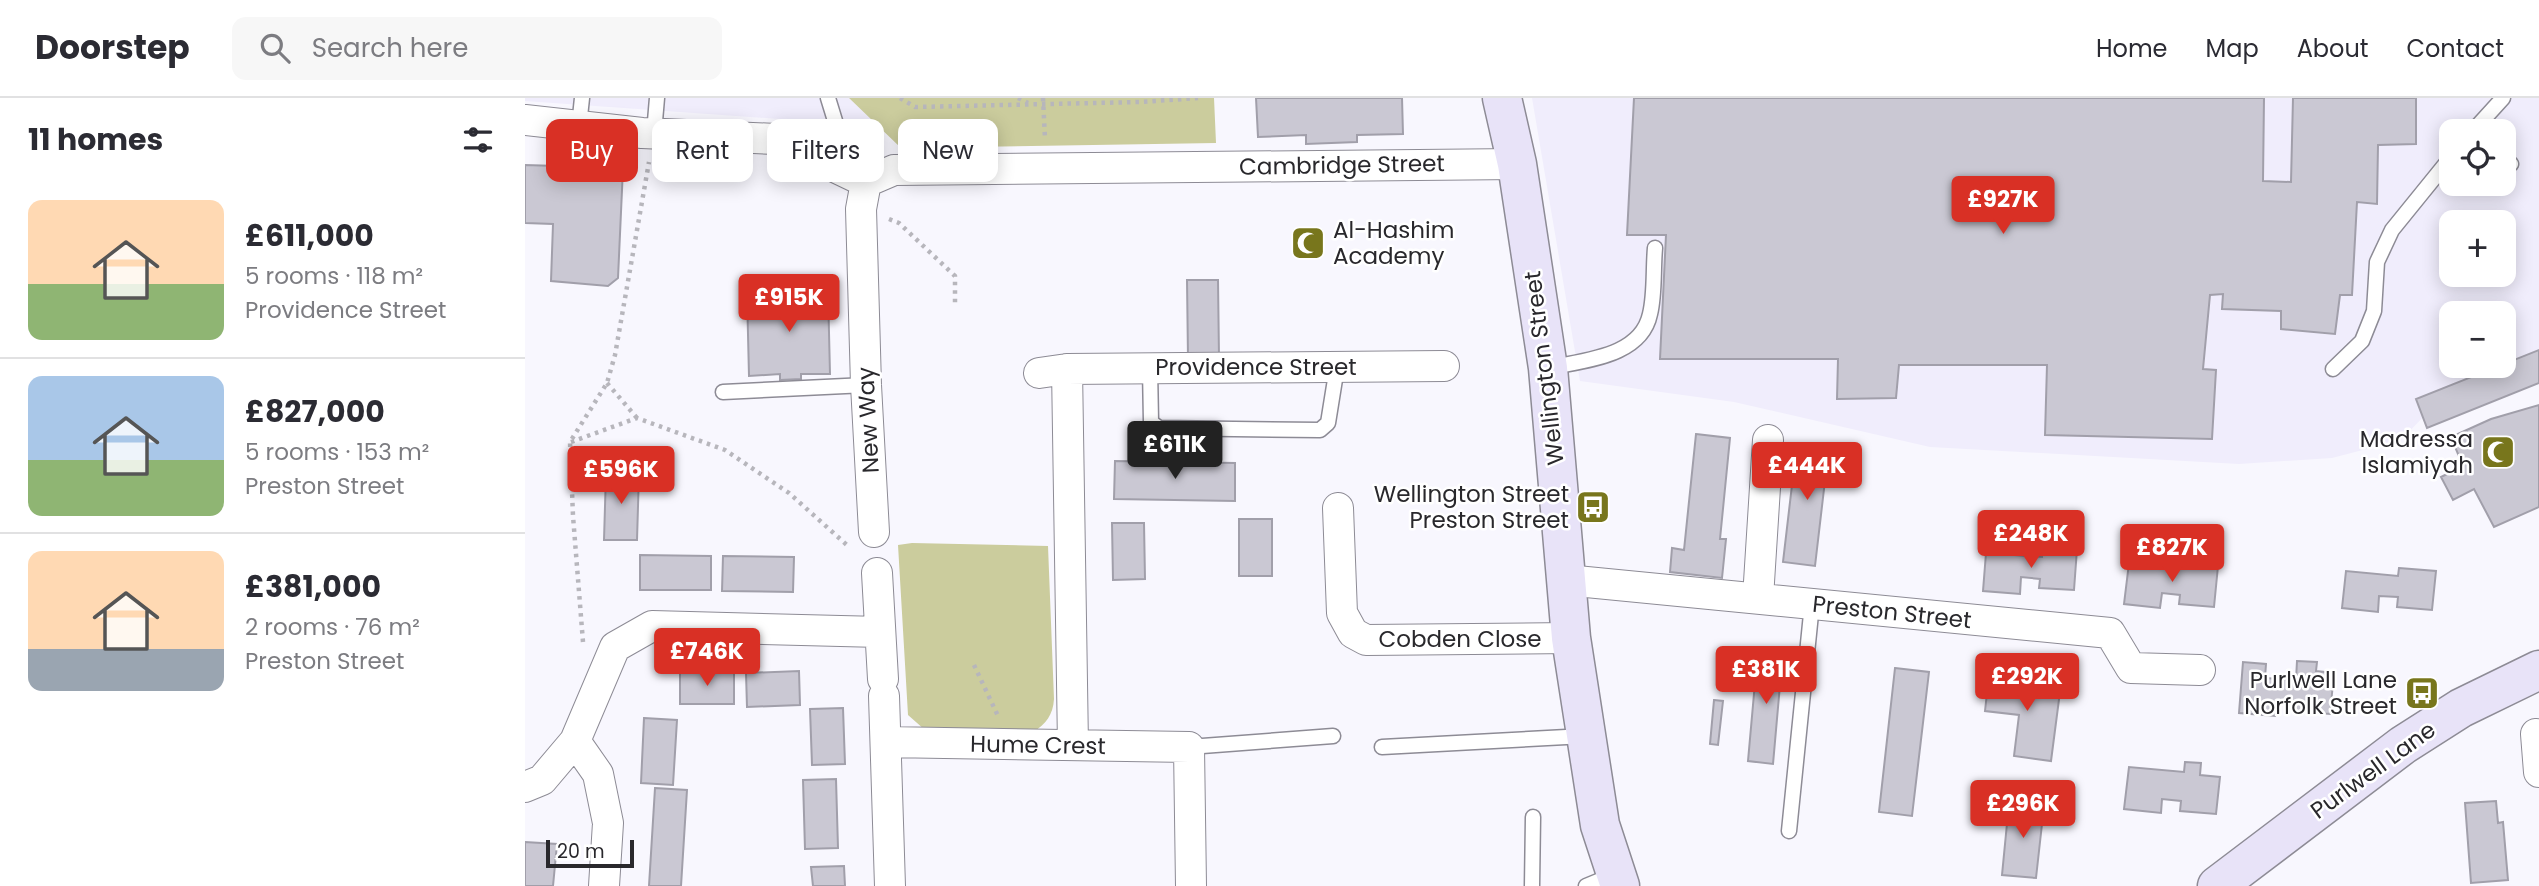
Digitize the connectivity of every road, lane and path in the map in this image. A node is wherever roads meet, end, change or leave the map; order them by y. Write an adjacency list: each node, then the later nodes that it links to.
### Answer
1 (657, 98): 13 (lane)
2 (828, 98): 14 (lane)
3 (900, 98): 11 (path)
4 (1018, 98): 11 (path)
5 (1065, 98): 10 (path)
6 (1198, 98): 10 (path)
7 (1502, 98): 19 (street, Wellington Street)
8 (2503, 98): 15 (lane)
9 (1043, 101): 10 (path); 11 (path); 20 (path)
10 (1056, 103)
11 (1029, 104)
12 (585, 117): 16 (street); 17 (street)
13 (655, 119)
14 (834, 119)
15 (2484, 119)
16 (525, 120)
17 (652, 133)
18 (652, 144): 32 (path)
19 (1517, 164): 20 (street, Cambridge Street); 30 (street, Wellington Street)
20 (1046, 168): 21 (street, Cambridge Street)
21 (884, 172)
22 (2439, 172): 31 (lane)
23 (856, 182): 33 (street, New Way)
24 (899, 223): 26 (path)
25 (1655, 248): 30 (lane)
26 (955, 303)
27 (1444, 366): 28 (street, Providence Street)
28 (1337, 367): 29 (street, Providence Street); 29 (lane)
29 (1150, 368): 56 (street, Providence Street)
30 (1548, 369): 41 (street, Wellington Street)
31 (2333, 369)
32 (607, 383): 35 (path); 37 (path)
33 (866, 385): 34 (lane); 39 (street, New Way)
34 (723, 392)
35 (637, 418): 37 (path); 40 (path)
36 (1768, 440): 42 (street)
37 (571, 442): 49 (path)
38 (1338, 508): 45 (street, Cobden Close)
39 (874, 532)
40 (877, 573): 44 (street)
41 (1566, 580): 42 (street, Preston Street); 45 (street, Wellington Street)
42 (1758, 598): 43 (street, Preston Street)
43 (1812, 604): 47 (street, Preston Street); 62 (lane)
44 (880, 632): 49 (street); 54 (street)
45 (1571, 638): 52 (street, Wellington Street)
46 (974, 665): 55 (path)
47 (2200, 670)
48 (2539, 670): 68 (street, Purlwell Lane)
49 (596, 690): 53 (street)
50 (2536, 734): 59 (street)
51 (1333, 736): 57 (lane)
52 (1586, 736): 58 (lane); 63 (street, Wellington Street)
53 (575, 741): 60 (street); 64 (street)
54 (886, 742): 55 (street, Hume Crest); 65 (street)
55 (996, 744): 56 (street, Hume Crest)
56 (1073, 745): 57 (street, Hume Crest)
57 (1189, 747): 66 (street)
58 (1382, 747)
59 (2539, 772)
60 (525, 787)
61 (1533, 817): 67 (lane)
62 (1789, 831)
63 (1608, 882)
64 (604, 886)
65 (890, 886)
66 (1191, 886)
67 (1532, 886)
68 (2217, 886)

